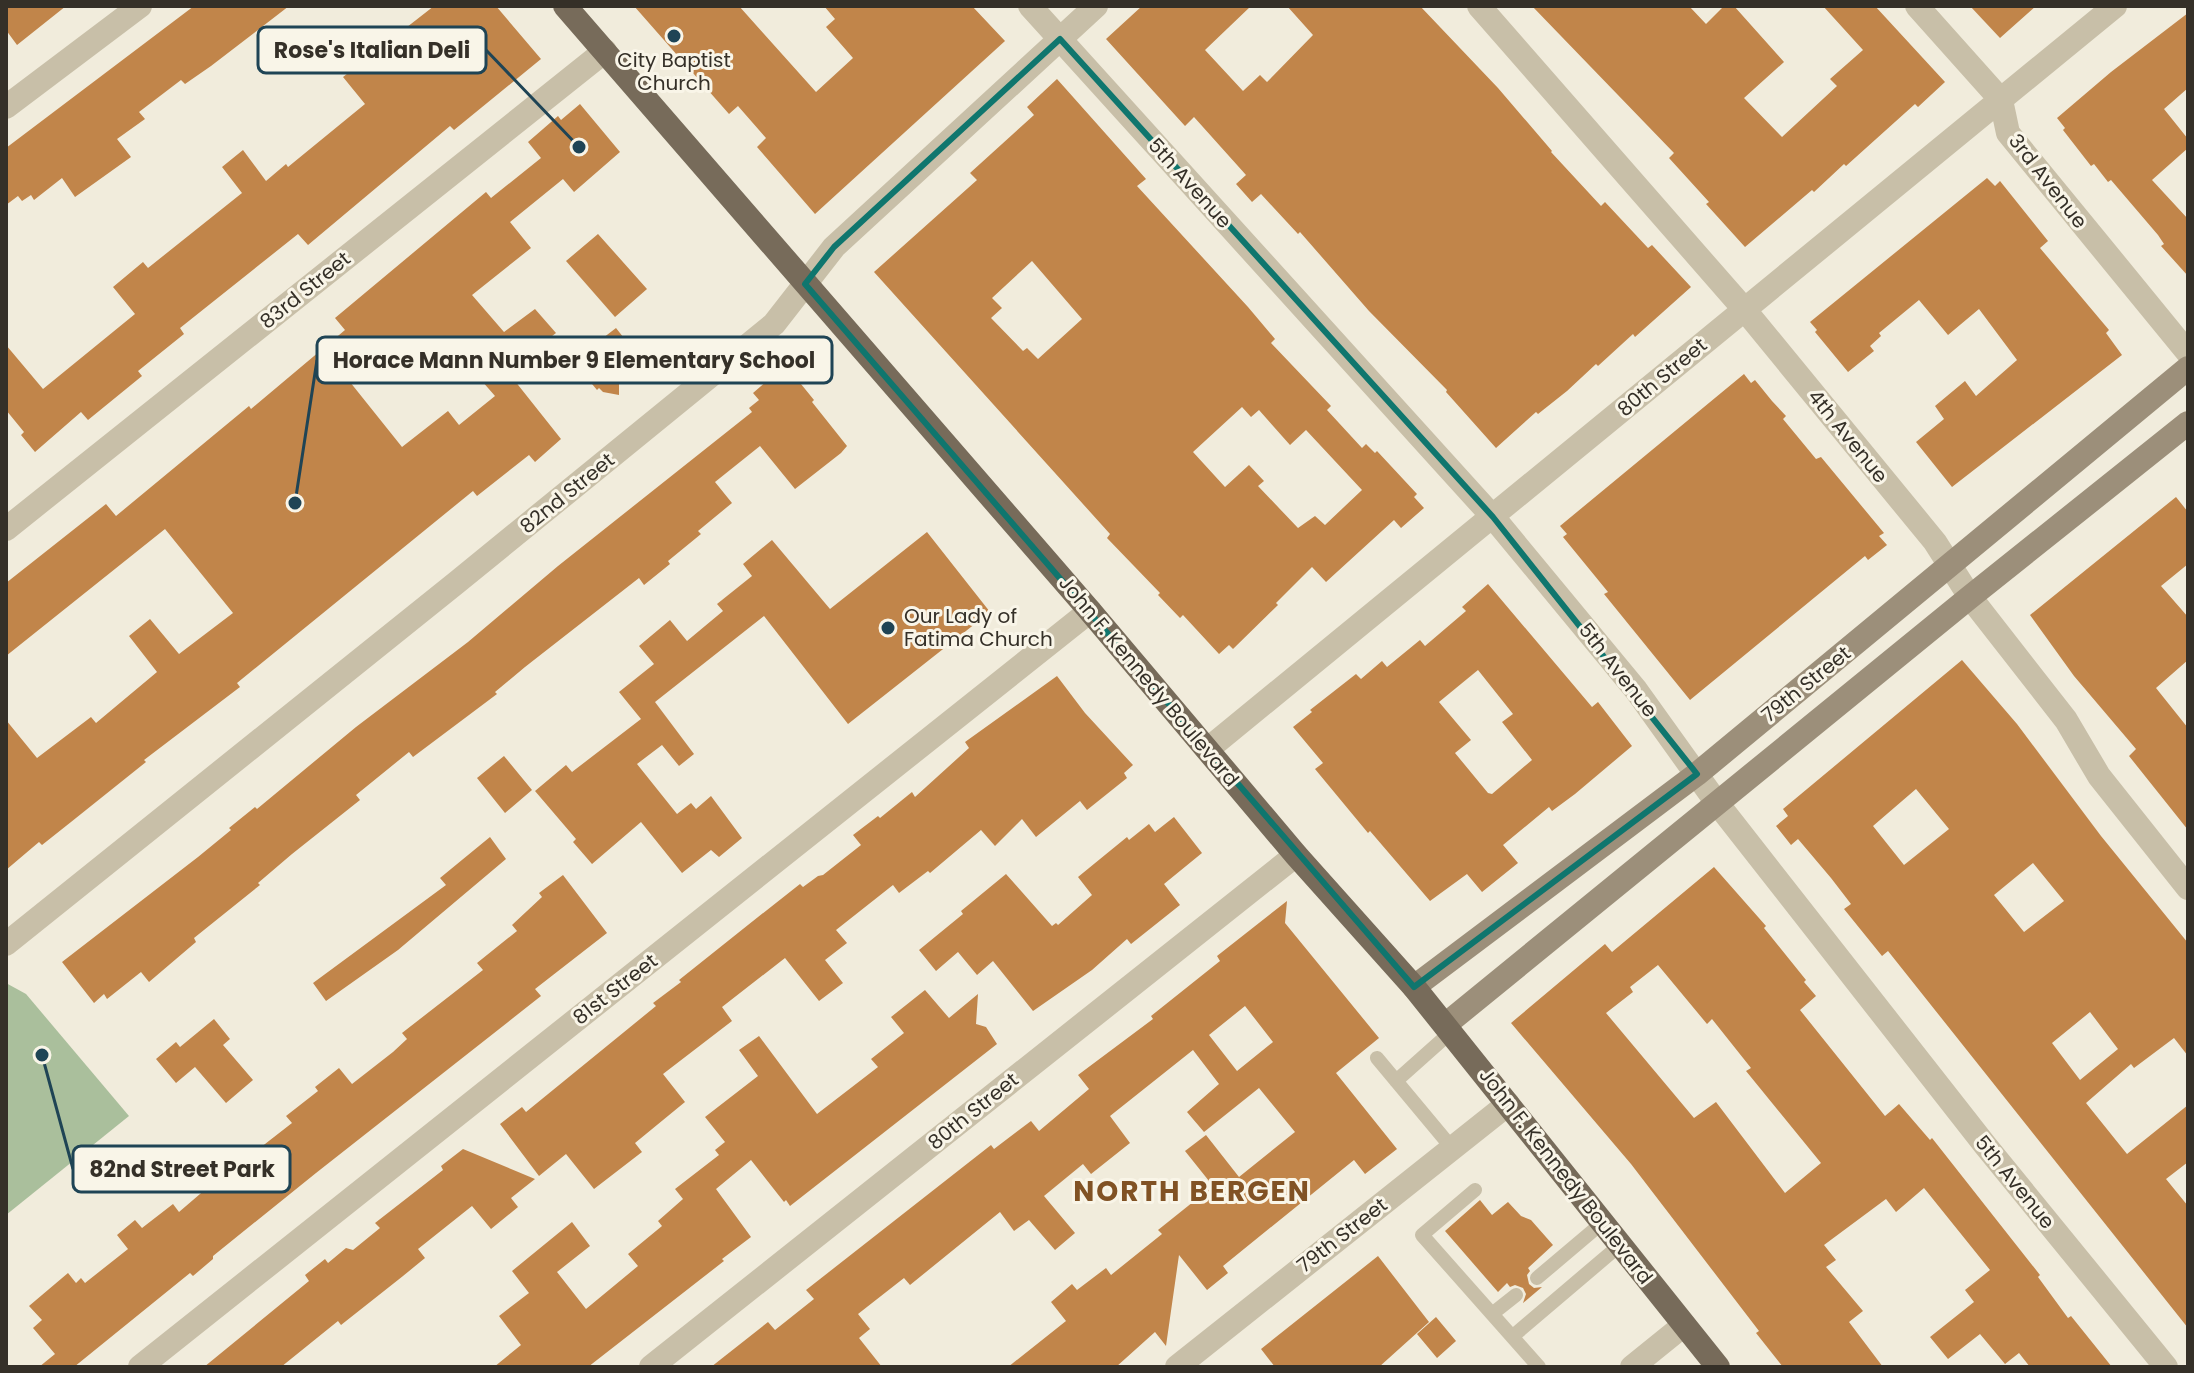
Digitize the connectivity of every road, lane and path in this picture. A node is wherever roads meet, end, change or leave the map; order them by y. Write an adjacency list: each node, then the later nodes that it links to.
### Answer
1 (140, 6): 11 (street)
2 (565, 6): 9 (main road, John F. Kennedy Boulevard)
3 (1030, 6): 8 (street, 5th Avenue)
4 (1096, 6): 8 (street, 82nd Street)
5 (1479, 6): 13 (street, 4th Avenue)
6 (1917, 6): 10 (street, 3rd Avenue)
7 (2115, 6): 10 (street, 80th Street)
8 (1060, 39): 12 (street, 82nd Street); 17 (street, 5th Avenue)
9 (605, 51): 12 (main road, John F. Kennedy Boulevard); 18 (street, 83rd Street)
10 (2001, 100): 13 (street, 80th Street); 14 (street, 3rd Avenue)
11 (6, 107)
12 (805, 284): 21 (main road, John F. Kennedy Boulevard); 27 (street, 82nd Street)
13 (1744, 309): 17 (street, 80th Street); 19 (street, 4th Avenue)
14 (2188, 353)
15 (2188, 368): 19 (street, 79th Street)
16 (2188, 423): 20 (street, 79th Street)
17 (1493, 517): 22 (street, 80th Street); 23 (street, 5th Avenue)
18 (6, 529)
19 (1952, 564): 20 (street, 4th Avenue); 23 (street, 79th Street)
20 (1970, 597): 24 (street, 79th Street); 26 (street, 4th Avenue)
21 (1090, 611): 22 (main road, John F. Kennedy Boulevard); 42 (street, 81st Street)
22 (1208, 749): 25 (main road, John F. Kennedy Boulevard)
23 (1697, 774): 24 (street, 5th Avenue); 28 (street, 79th Street)
24 (1717, 803): 29 (street, 79th Street); 48 (street, 5th Avenue)
25 (1296, 855): 28 (main road, John F. Kennedy Boulevard); 43 (street, 80th Street)
26 (2188, 888)
27 (6, 944)
28 (1414, 987): 29 (main road, John F. Kennedy Boulevard)
29 (1448, 1028): 31 (lane); 32 (main road, John F. Kennedy Boulevard)
30 (1377, 1058): 31 (lane)
31 (1396, 1081): 33 (lane)
32 (1508, 1104): 33 (street, 79th Street); 35 (main road, John F. Kennedy Boulevard)
33 (1452, 1148): 44 (street, 79th Street)
34 (1475, 1190): 39 (lane)
35 (1602, 1223): 36 (main road, John F. Kennedy Boulevard); 37 (lane)
36 (1620, 1245): 40 (main road, John F. Kennedy Boulevard); 41 (lane)
37 (1537, 1278)
38 (1516, 1295): 39 (lane)
39 (1492, 1314): 41 (lane)
40 (1684, 1325): 46 (street); 47 (main road, John F. Kennedy Boulevard)
41 (1513, 1336): 45 (lane)
42 (140, 1367)
43 (651, 1367)
44 (1177, 1367)
45 (1539, 1367)
46 (1632, 1367)
47 (1718, 1367)
48 (2166, 1367)

